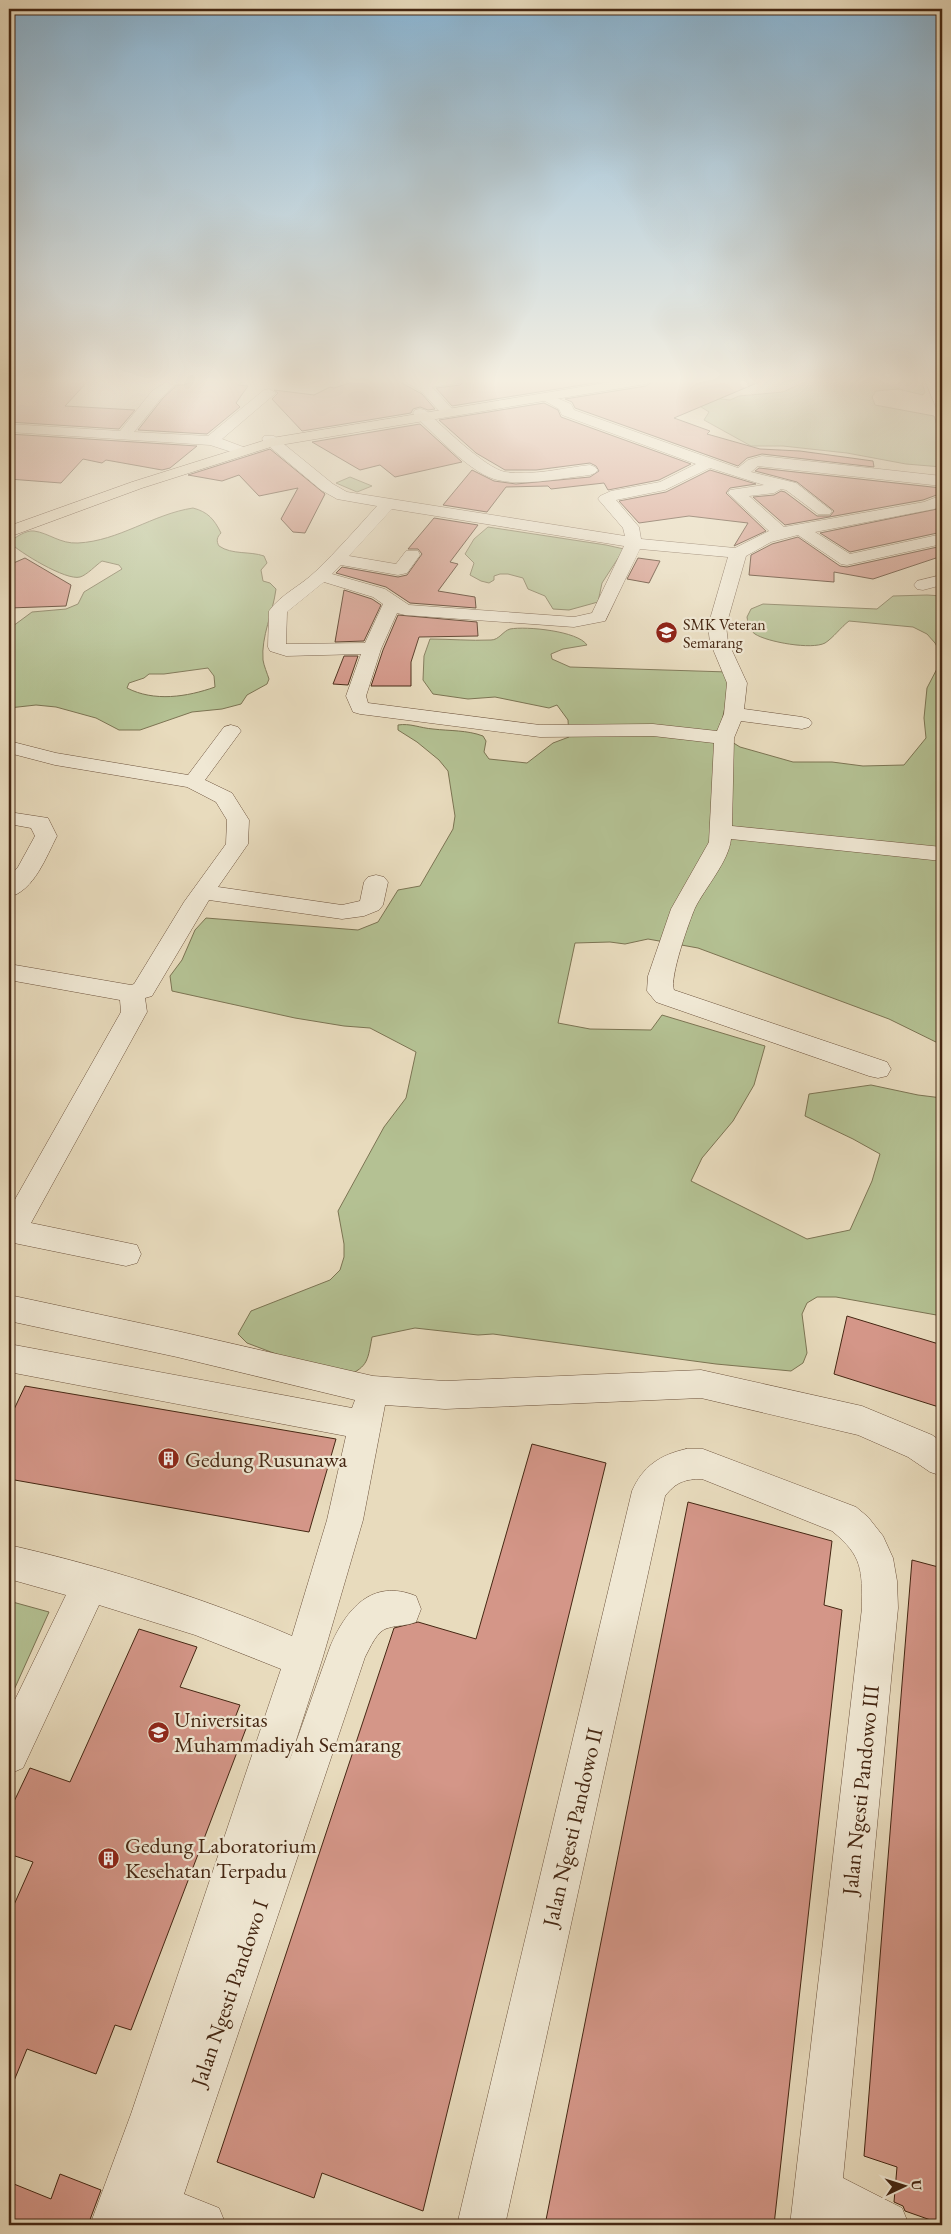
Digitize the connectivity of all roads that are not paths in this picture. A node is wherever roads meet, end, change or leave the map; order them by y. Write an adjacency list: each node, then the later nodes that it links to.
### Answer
1 (116, 484): 12 (main road)
2 (139, 484): 14 (main road)
3 (324, 484): 9 (street)
4 (666, 484): 16 (street)
5 (782, 484): 7 (street)
6 (798, 484): 7 (street)
7 (789, 486): 10 (street); 15 (street)
8 (942, 500): 11 (street)
9 (388, 504): 16 (street); 21 (street)
10 (824, 510)
11 (899, 510): 13 (street); 18 (street)
12 (9, 523)
13 (800, 529): 15 (street); 18 (street)
14 (9, 532)
15 (780, 533): 19 (street)
16 (633, 535): 17 (street); 19 (street); 25 (street)
17 (710, 535)
18 (942, 537)
19 (738, 553): 27 (street)
20 (412, 555): 21 (street)
21 (337, 559): 22 (street)
22 (321, 576): 25 (street); 26 (street)
23 (942, 580): 24 (street)
24 (923, 585)
25 (392, 603): 26 (street)
26 (372, 649): 30 (street)
27 (734, 714): 28 (street); 30 (street)
28 (802, 723)
29 (231, 731): 32 (street)
30 (724, 738): 34 (street)
31 (9, 747): 32 (street)
32 (193, 782): 38 (street)
33 (9, 818): 37 (street)
34 (720, 831): 35 (street); 41 (street)
35 (942, 854)
36 (376, 882): 38 (street)
37 (9, 890)
38 (204, 892): 40 (street)
39 (9, 972): 40 (street)
40 (132, 994): 42 (street)
41 (878, 1069)
42 (10, 1230): 43 (street)
43 (126, 1254)
44 (9, 1308): 46 (street)
45 (9, 1358): 47 (street)
46 (373, 1390): 47 (street); 48 (street)
47 (365, 1425): 53 (street)
48 (942, 1461)
49 (703, 1464): 55 (street, Jalan Ngesti Pandowo III); 58 (street, Jalan Ngesti Pandowo II)
50 (9, 1562): 51 (street)
51 (90, 1584): 53 (street); 54 (street)
52 (403, 1609): 56 (street, Jalan Ngesti Pandowo I)
53 (303, 1660): 56 (street)
54 (9, 1754)
55 (816, 2208): 59 (street)
56 (139, 2220): 57 (street)
57 (202, 2225)
58 (481, 2225)
59 (885, 2225)

